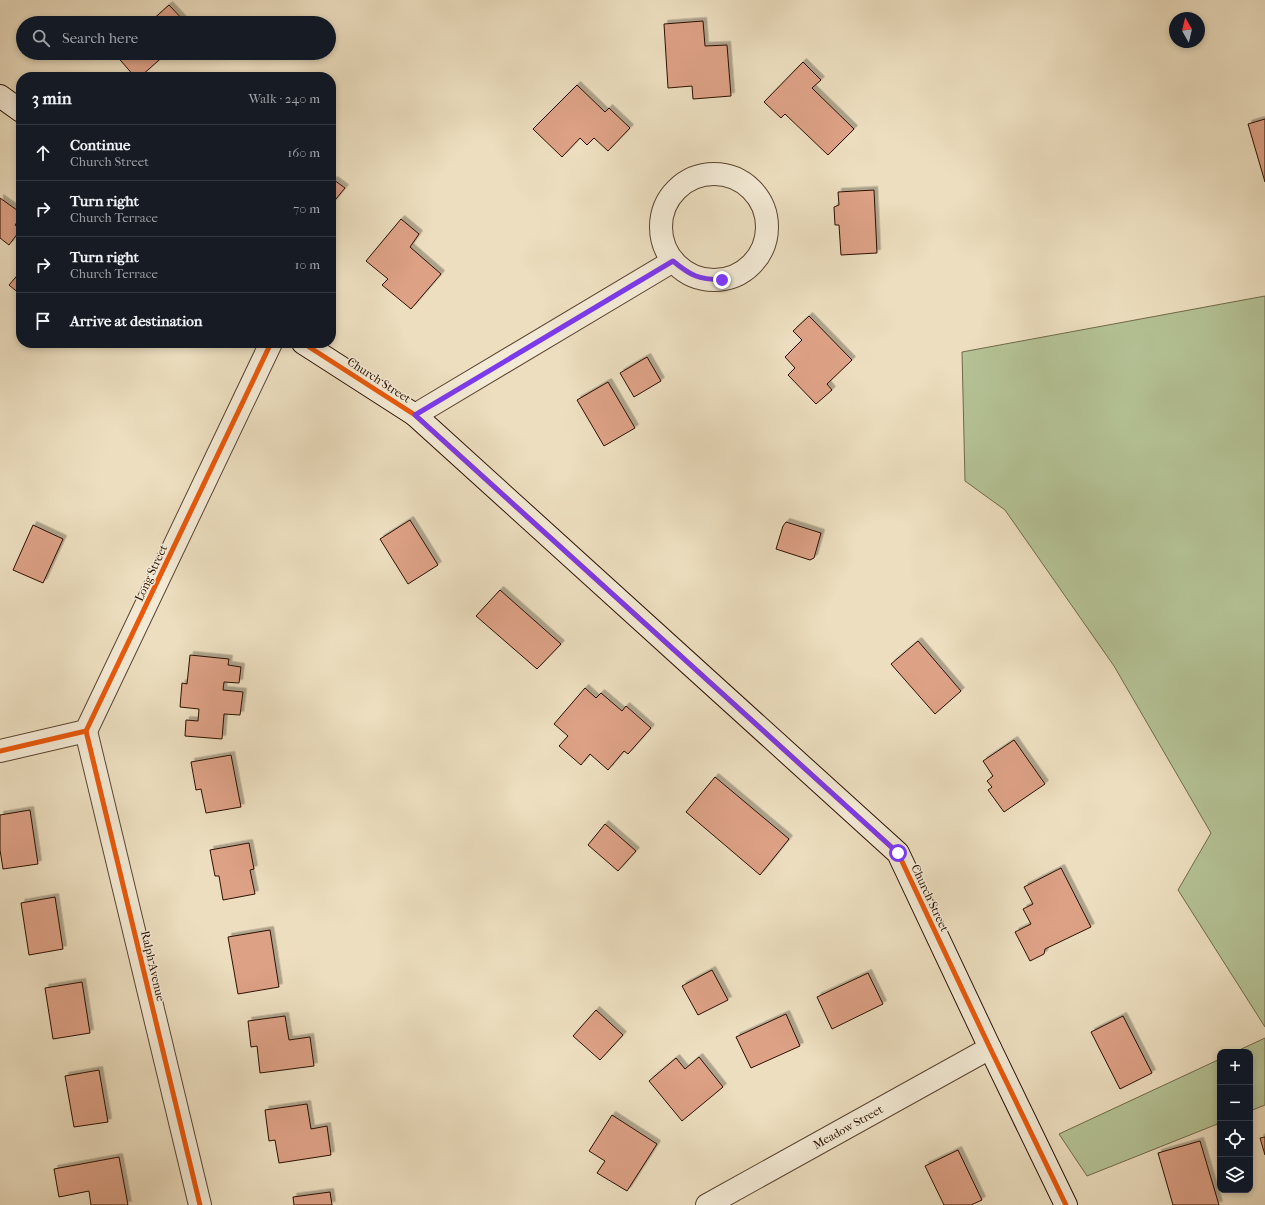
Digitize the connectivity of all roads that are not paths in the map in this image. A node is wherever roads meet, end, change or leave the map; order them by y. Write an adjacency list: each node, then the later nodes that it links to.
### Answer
1 (0, 96): 2 (street)
2 (16, 107)
3 (673, 261): 3 (street); 6 (street)
4 (269, 348): 7 (street, Long Street)
5 (311, 348): 6 (street, Church Street)
6 (415, 415): 9 (street, Church Street)
7 (86, 731): 8 (street); 10 (street, Ralph Avenue)
8 (0, 751)
9 (990, 1048): 11 (street, Meadow Street); 12 (street, Church Street)
10 (200, 1205)
11 (707, 1205)
12 (1066, 1205)

